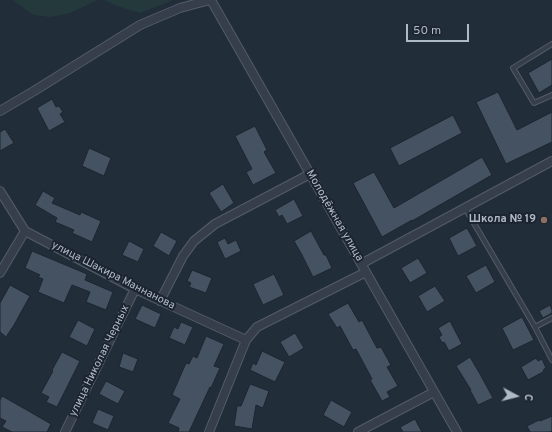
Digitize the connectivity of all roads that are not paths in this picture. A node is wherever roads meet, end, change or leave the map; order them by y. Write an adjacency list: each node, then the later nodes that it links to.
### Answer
1 (210, 0): 4 (street); 6 (street, Молодёжная улица)
2 (552, 44): 3 (lane)
3 (552, 95)
4 (0, 110)
5 (552, 161): 8 (street)
6 (310, 174): 10 (street, Молодёжная улица); 14 (street)
7 (0, 191): 9 (street)
8 (465, 207): 10 (street); 16 (lane)
9 (25, 231): 12 (street); 13 (street, улица Шакира Маннанова)
10 (361, 264): 11 (street, Молодёжная улица)
11 (366, 272): 17 (street); 19 (street, Молодёжная улица)
12 (0, 273)
13 (135, 289): 14 (street, улица Шакира Маннанова); 20 (street, улица Николая Черных)
14 (160, 301): 17 (street, улица Шакира Маннанова)
15 (552, 318): 16 (lane)
16 (535, 327): 18 (lane)
17 (246, 340): 21 (street)
18 (552, 360)
19 (434, 392): 22 (street); 23 (street, Молодёжная улица)
20 (65, 432)
21 (209, 432)
22 (358, 432)
23 (457, 432)

